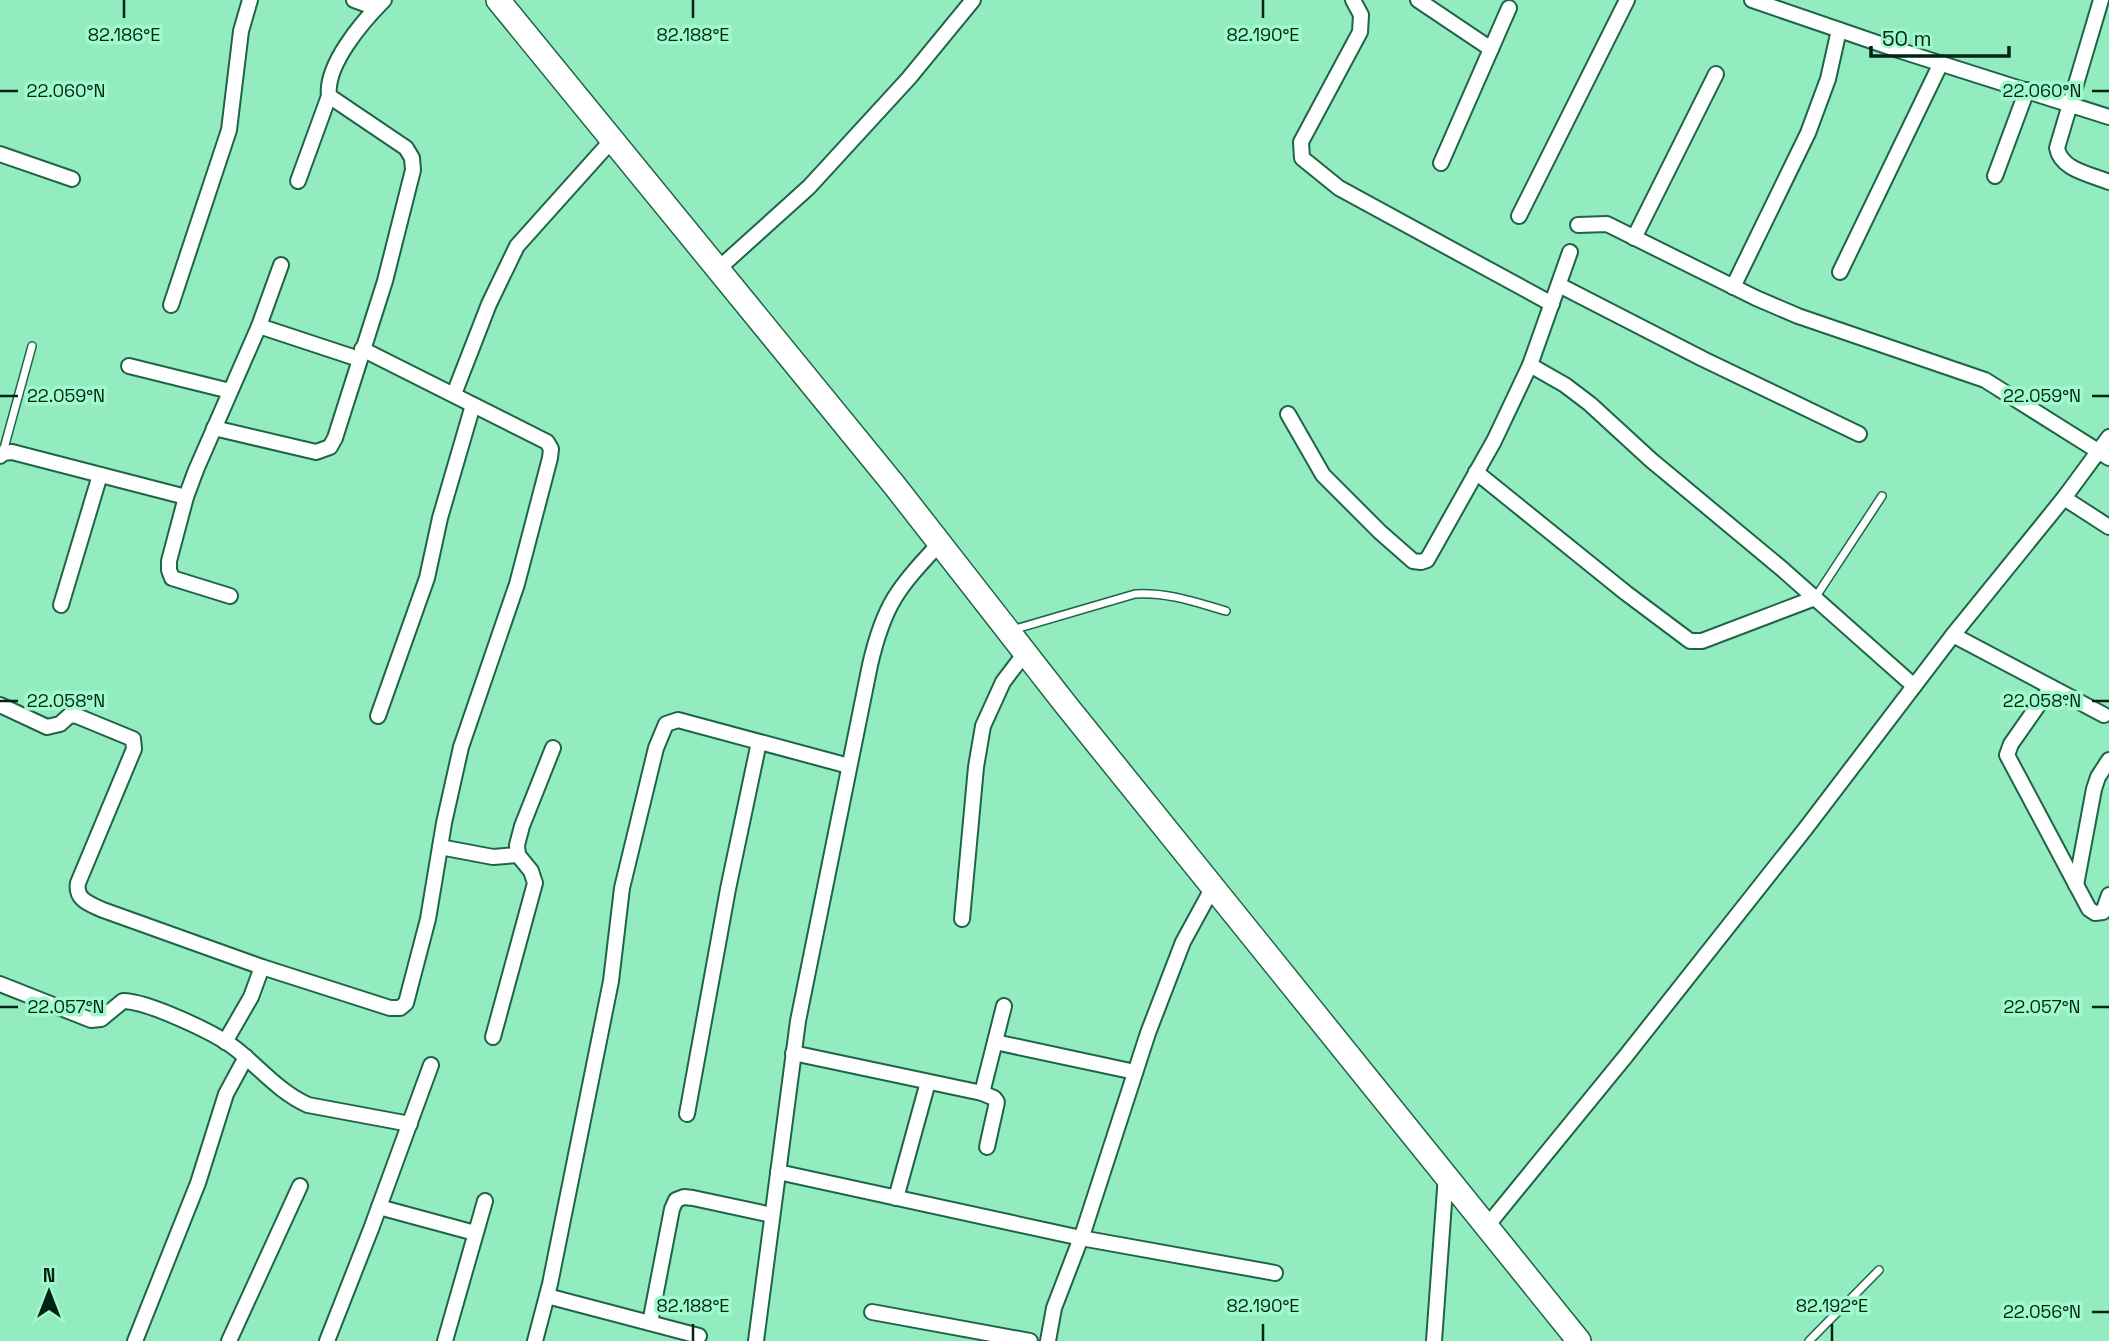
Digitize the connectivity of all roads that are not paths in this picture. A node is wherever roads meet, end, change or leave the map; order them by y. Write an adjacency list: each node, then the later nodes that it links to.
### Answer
1 (250, 0): 37 (street)
2 (354, 0): 10 (street)
3 (498, 0): 20 (main road)
4 (973, 0): 32 (street)
5 (1353, 0): 36 (street)
6 (1418, 0): 13 (street)
7 (1627, 0): 27 (street)
8 (1752, 0): 12 (street)
9 (2101, 0): 18 (street)
10 (380, 4): 17 (street)
11 (1509, 8): 13 (street)
12 (1839, 30): 14 (street); 35 (street)
13 (1491, 50): 22 (street)
14 (1941, 63): 16 (street); 33 (street)
15 (1717, 74): 29 (street)
16 (2027, 90): 18 (street); 23 (street)
17 (330, 96): 25 (street); 40 (street)
18 (2068, 104): 19 (street); 26 (street)
19 (2109, 117)
20 (612, 140): 32 (main road); 44 (street)
21 (0, 154): 24 (street)
22 (1441, 163)
23 (1995, 177)
24 (72, 179)
25 (298, 181)
26 (2109, 182)
27 (1519, 216)
28 (1578, 225): 29 (street)
29 (1634, 237): 35 (street)
30 (1570, 252): 34 (street)
31 (281, 265): 38 (street)
32 (717, 270): 58 (main road)
33 (1840, 272)
34 (1559, 285): 36 (street); 48 (street)
35 (1733, 287): 51 (street)
36 (1552, 304): 41 (street)
37 (171, 305)
38 (259, 326): 40 (street); 43 (street)
39 (32, 346): 50 (lane)
40 (361, 354): 44 (street); 47 (street)
41 (1530, 365): 52 (street); 60 (street)
42 (129, 366): 43 (street)
43 (230, 391): 47 (street)
44 (454, 394): 45 (street)
45 (473, 405): 70 (street); 75 (street)
46 (1288, 414): 52 (street)
47 (214, 428): 55 (street)
48 (1859, 433)
49 (2109, 438): 51 (street)
50 (1, 454): 53 (street)
51 (2104, 454): 56 (street)
52 (1476, 472): 60 (street)
53 (100, 475): 55 (street); 61 (street)
54 (1882, 496): 60 (lane)
55 (186, 497): 59 (street)
56 (2064, 498): 57 (street); 64 (street)
57 (2109, 527)
58 (940, 543): 63 (main road); 74 (street)
59 (230, 596)
60 (1815, 598): 66 (street)
61 (61, 606)
62 (1226, 611): 63 (lane)
63 (1009, 632): 65 (main road)
64 (1953, 635): 66 (street); 67 (street)
65 (1025, 653): 78 (main road); 80 (street)
66 (1914, 686): 103 (street)
67 (2051, 687): 69 (street); 77 (street)
68 (0, 706): 81 (street)
69 (2104, 715)
70 (378, 716)
71 (759, 742): 74 (street); 93 (street); 108 (street)
72 (553, 748): 76 (street)
73 (2109, 760): 77 (street)
74 (849, 766): 87 (street)
75 (440, 847): 76 (street); 81 (street)
76 (518, 855): 84 (street)
77 (2077, 885): 79 (street)
78 (1213, 887): 90 (street); 97 (main road)
79 (2109, 895)
80 (962, 919)
81 (262, 967): 85 (street)
82 (0, 984): 85 (street)
83 (1004, 1006): 86 (street)
84 (493, 1037)
85 (225, 1042): 88 (street)
86 (995, 1042): 90 (street); 92 (street)
87 (793, 1053): 91 (street); 96 (street)
88 (246, 1057): 94 (street); 112 (street)
89 (431, 1065): 94 (street)
90 (1135, 1072): 105 (street)
91 (928, 1082): 92 (street); 99 (street)
92 (982, 1093): 95 (street)
93 (687, 1114)
94 (410, 1124): 101 (street)
95 (987, 1147)
96 (778, 1172): 99 (street); 102 (street)
97 (1446, 1175): 103 (main road); 120 (street)
98 (300, 1186): 113 (street)
99 (896, 1198): 105 (street)
100 (485, 1201): 104 (street)
101 (379, 1208): 104 (street); 114 (street)
102 (772, 1215): 110 (street); 117 (street)
103 (1487, 1226): 121 (main road)
104 (475, 1233): 115 (street)
105 (1081, 1238): 107 (street); 119 (street)
106 (1879, 1270): 122 (lane)
107 (1275, 1273)
108 (547, 1296): 110 (street); 116 (street)
109 (872, 1312): 118 (street)
110 (650, 1322): 111 (street)
111 (699, 1336)
112 (135, 1341)
113 (229, 1341)
114 (327, 1341)
115 (445, 1341)
116 (535, 1341)
117 (756, 1341)
118 (1030, 1341)
119 (1048, 1341)
120 (1434, 1341)
121 (1579, 1341)
122 (1809, 1341)

